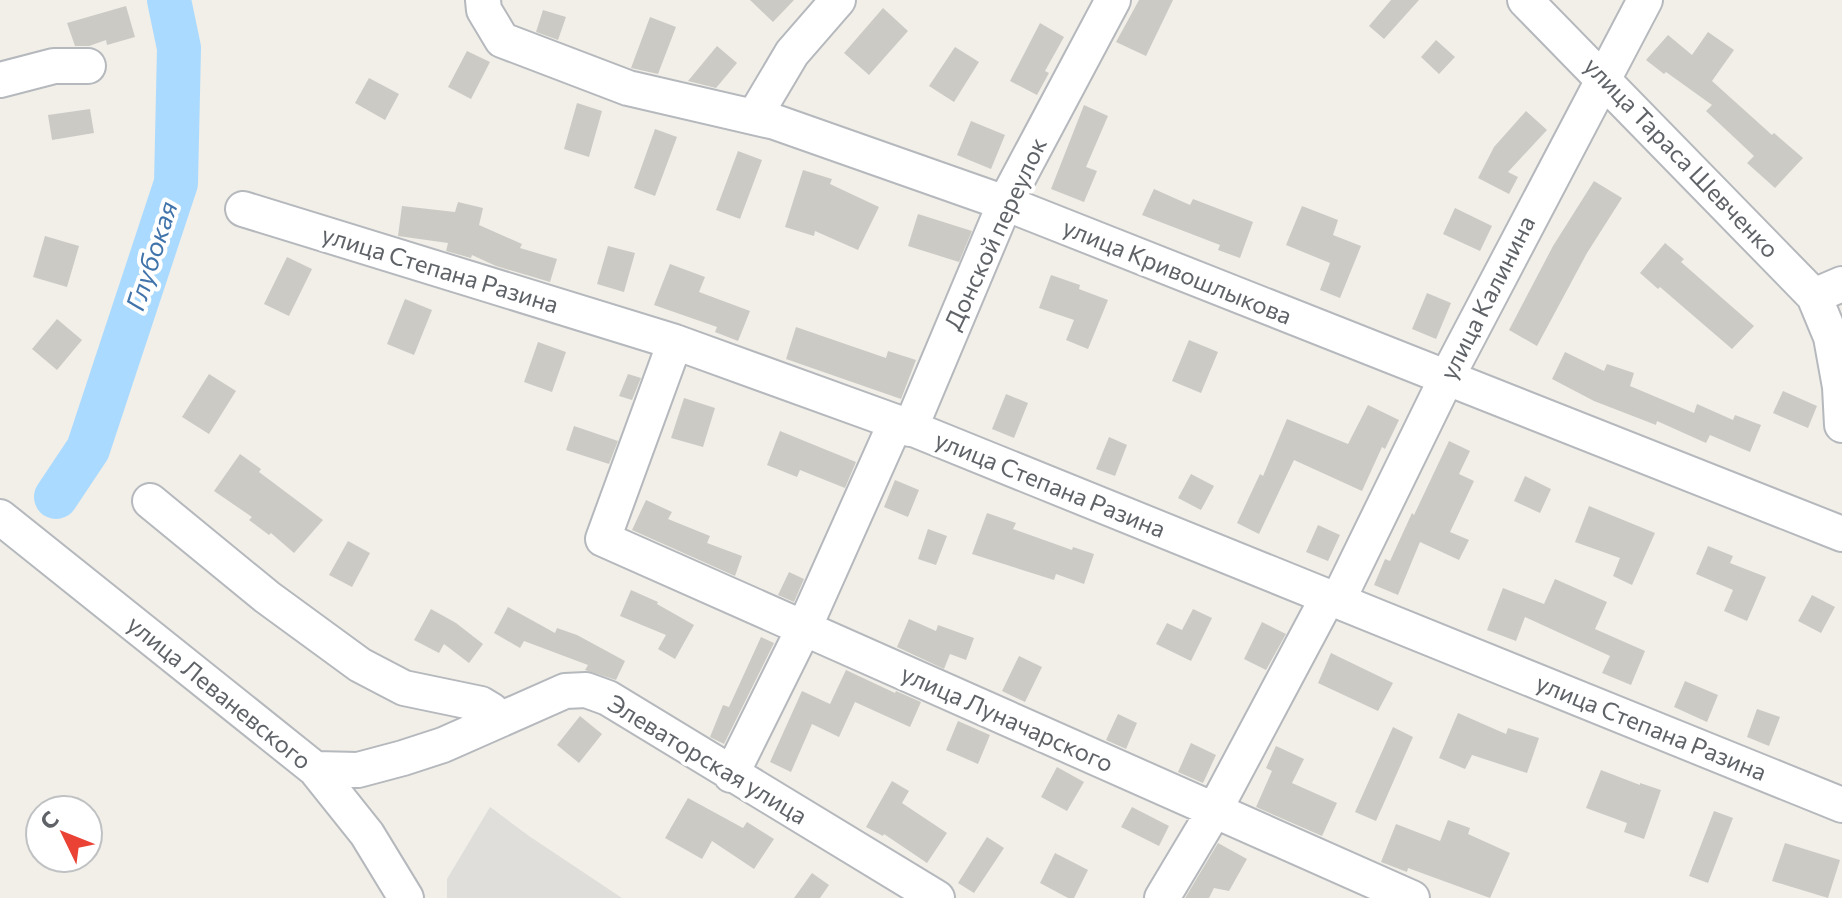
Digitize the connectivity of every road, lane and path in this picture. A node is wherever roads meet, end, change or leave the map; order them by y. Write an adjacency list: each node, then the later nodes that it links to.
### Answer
1 (483, 0): 9 (street, улица Кривошлыкова)
2 (838, 0): 9 (street)
3 (1113, 0): 10 (street, Донской переулок)
4 (1525, 0): 7 (street, улица Тараса Шевченко)
5 (1645, 0): 7 (street, улица Калинина)
6 (88, 66): 8 (street)
7 (1603, 76): 12 (street, улица Тараса Шевченко); 14 (street, улица Калинина)
8 (0, 80)
9 (754, 117): 10 (street, улица Кривошлыкова)
10 (1005, 203): 14 (street, улица Кривошлыкова); 15 (street, Донской переулок)
11 (243, 209): 13 (street, улица Степана Разина)
12 (1828, 290): 16 (street)
13 (675, 342): 15 (street, улица Степана Разина); 21 (street, улица Луначарского)
14 (1446, 379): 19 (street, улица Кривошлыкова); 20 (street, улица Калинина)
15 (903, 425): 20 (street, улица Степана Разина); 21 (street, Донской переулок)
16 (1842, 425)
17 (150, 501): 22 (street)
18 (0, 517): 23 (street, улица Леваневского)
19 (1842, 534)
20 (1333, 598): 25 (street, улица Степана Разина); 26 (street, улица Калинина)
21 (804, 628): 24 (street, Донской переулок); 26 (street, улица Луначарского)
22 (498, 719): 23 (street, Элеваторская улица); 24 (street, Элеваторская улица)
23 (315, 769): 27 (street, улица Леваневского)
24 (731, 775): 28 (street, Элеваторская улица)
25 (1842, 805)
26 (1214, 811): 29 (street, улица Калинина); 30 (street, улица Луначарского)
27 (406, 898)
28 (937, 898)
29 (1162, 898)
30 (1412, 898)

